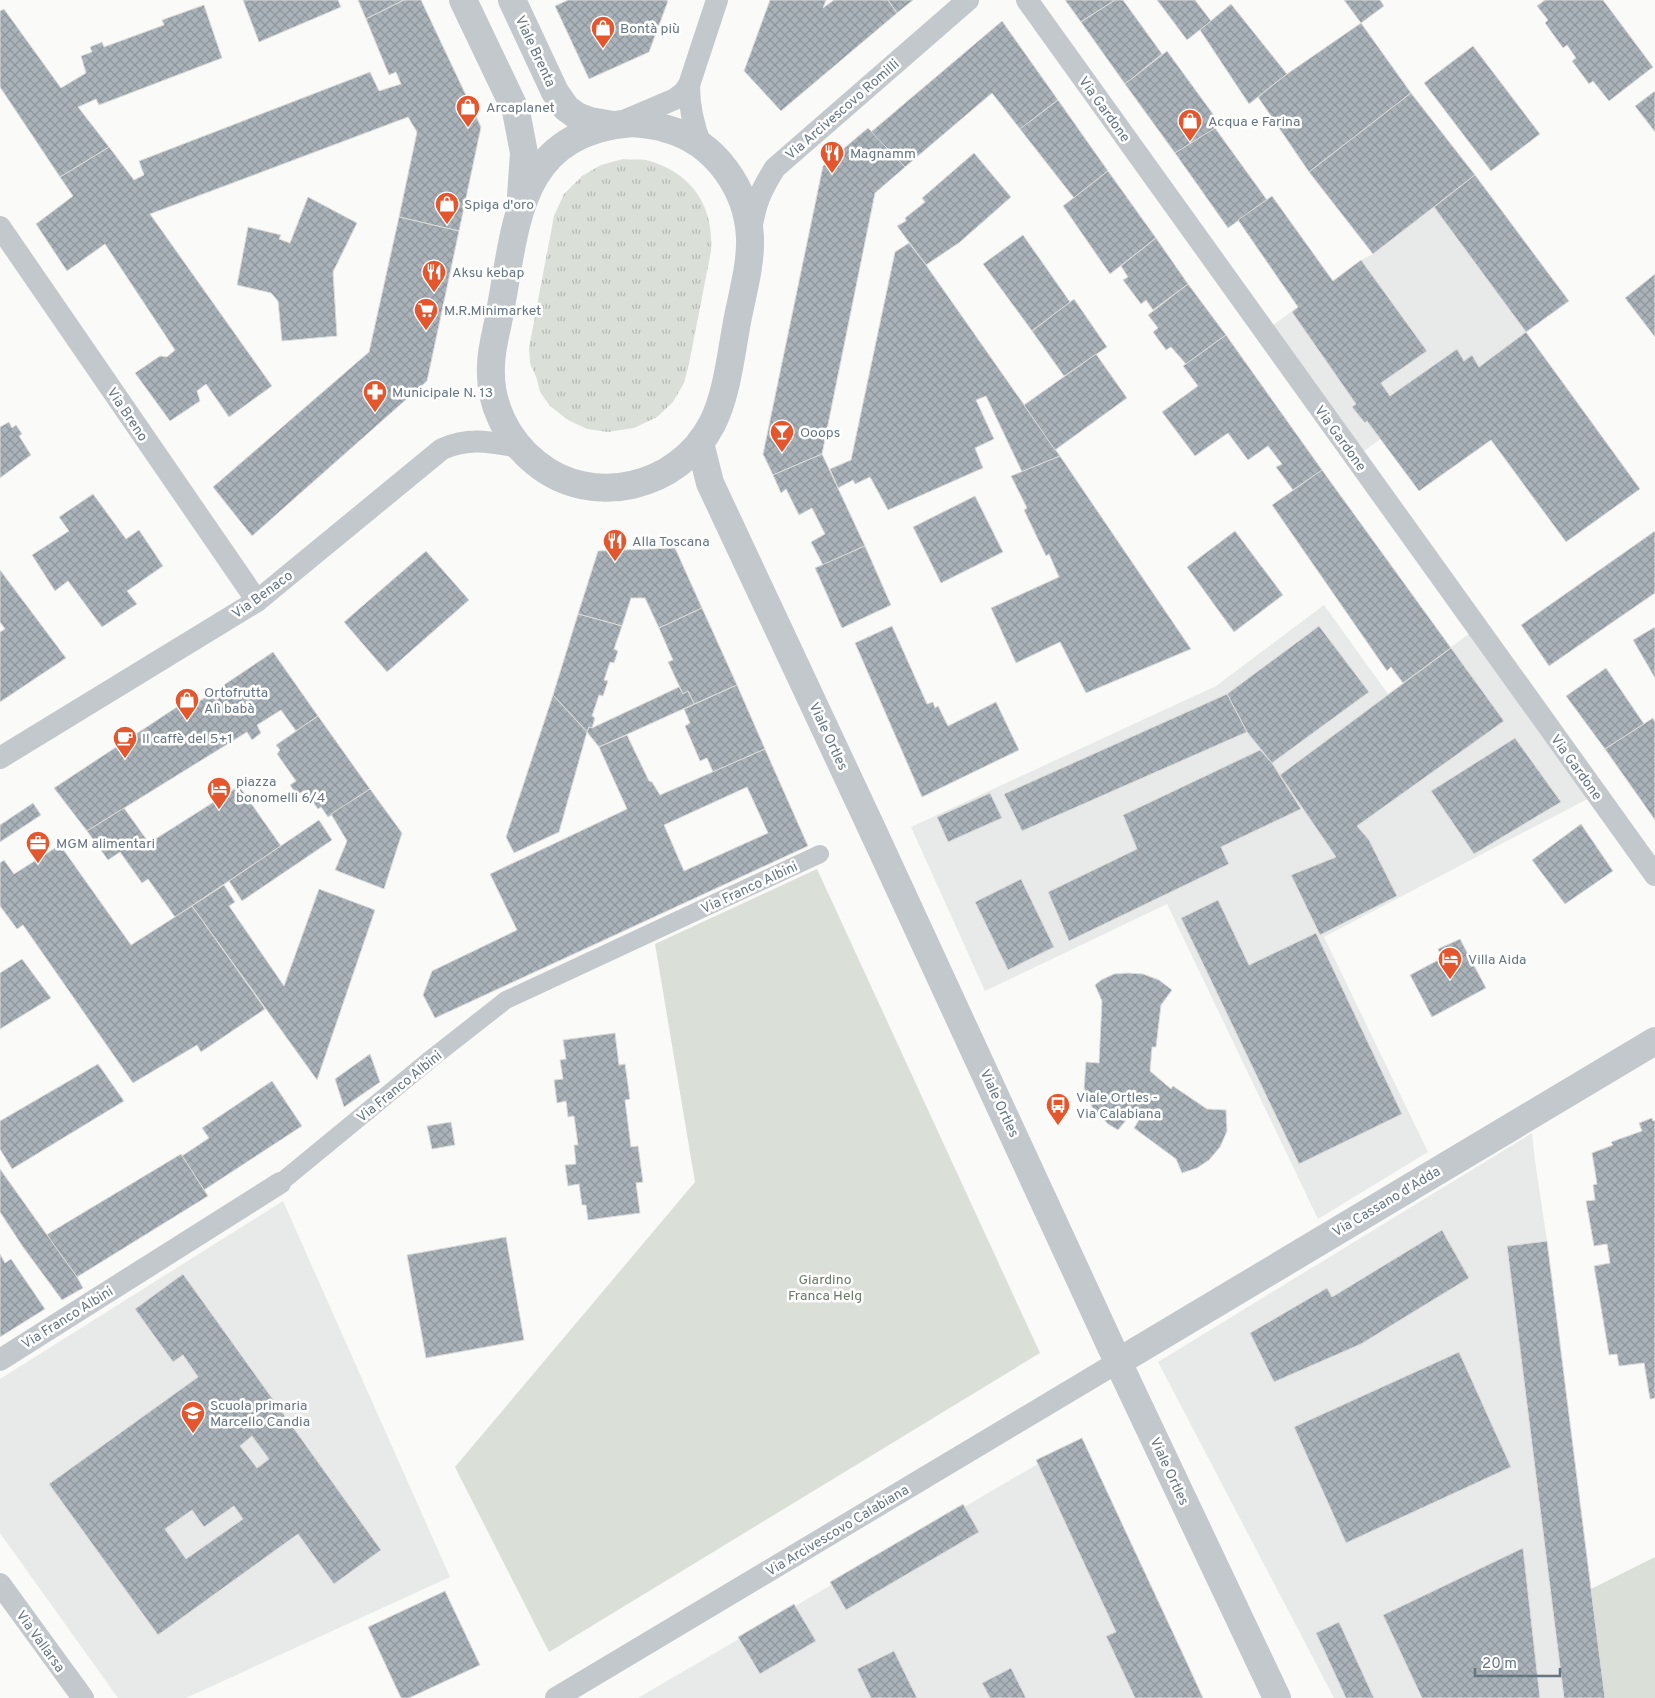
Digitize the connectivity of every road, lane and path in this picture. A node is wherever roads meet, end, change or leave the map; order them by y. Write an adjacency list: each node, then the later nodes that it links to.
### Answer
1 (464, 0): 9 (street)
2 (512, 0): 7 (street, Viale Brenta)
3 (717, 0): 6 (street)
4 (968, 0): 11 (street, Via Arcivescovo Romilli)
5 (1027, 0): 19 (street, Via Gardone)
6 (689, 85): 7 (street); 8 (street)
7 (613, 125): 8 (street); 9 (street)
8 (701, 145): 11 (street)
9 (521, 205): 13 (street)
10 (0, 227): 16 (street, Via Breno)
11 (750, 240): 12 (street)
12 (700, 443): 14 (street); 15 (street, Viale Ortles)
13 (518, 447): 14 (street); 16 (street, Via Benaco)
14 (656, 478): 15 (street, Viale Ortles)
15 (722, 509): 23 (street, Viale Ortles)
16 (257, 601): 17 (street, Via Benaco)
17 (0, 758)
18 (820, 854): 21 (street, Via Franco Albini)
19 (1655, 875)
20 (1655, 1041): 23 (street, Via Cassano d'Adda)
21 (280, 1183): 22 (street, Via Franco Albini)
22 (0, 1360)
23 (1118, 1362): 26 (street, Via Arcivescovo Calabiana); 27 (street, Viale Ortles)
24 (0, 1584): 25 (street, Via Vallarsa)
25 (83, 1698)
26 (556, 1698)
27 (1277, 1698)

